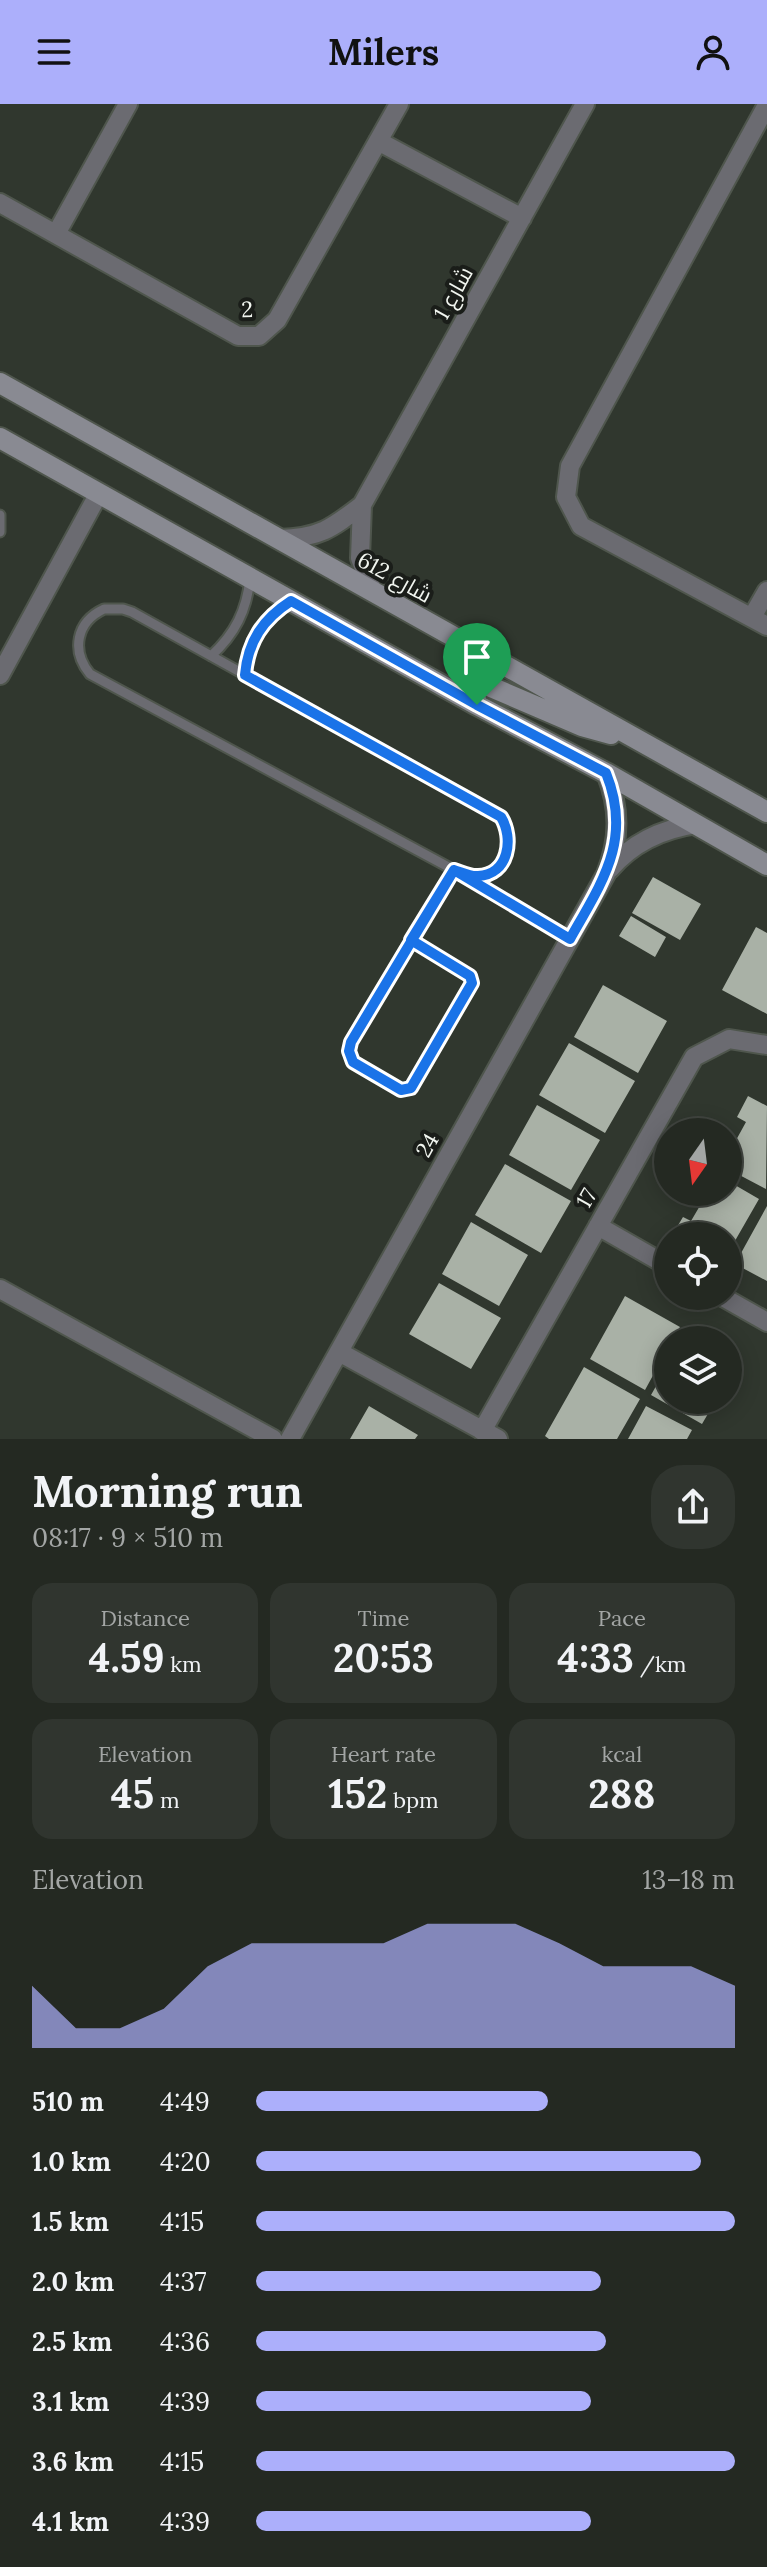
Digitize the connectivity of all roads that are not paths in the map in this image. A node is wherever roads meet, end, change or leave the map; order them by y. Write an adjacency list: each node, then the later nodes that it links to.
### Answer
1 (128, 104): 8 (street)
2 (399, 104): 5 (street, 2)
3 (585, 104): 7 (street, شارع 1)
4 (767, 105): 22 (street)
5 (378, 141): 7 (street); 8 (street, 2)
6 (0, 203): 8 (street, 2)
7 (522, 218): 14 (street, شارع 1)
8 (56, 234)
9 (0, 383): 11 (street, شارع 612)
10 (0, 398): 11 (street)
11 (47, 409): 17 (street, شارع 612)
12 (0, 438): 13 (street)
13 (99, 493): 18 (street); 24 (street)
14 (362, 505): 17 (street, شارع 1); 20 (street, شارع 1)
15 (0, 515): 16 (lane)
16 (0, 532)
17 (279, 539): 20 (street, شارع 612)
18 (250, 578): 21 (street); 23 (lane)
19 (767, 591): 22 (street)
20 (373, 592): 27 (street, شارع 612)
21 (291, 601): 25 (lane); 26 (street)
22 (760, 622)
23 (211, 656): 25 (lane); 32 (lane)
24 (0, 675)
25 (245, 675): 32 (lane)
26 (477, 705): 27 (street); 28 (street)
27 (641, 742): 29 (street, شارع 612)
28 (606, 773): 30 (street); 33 (street, 24)
29 (767, 812)
30 (696, 824): 31 (street); 33 (street, 24)
31 (767, 865)
32 (454, 870): 34 (lane); 35 (lane)
33 (606, 874): 34 (street, 24)
34 (570, 939): 42 (street, 24)
35 (411, 940): 35 (lane)
36 (767, 1045): 37 (street, 17)
37 (598, 1226): 38 (street); 43 (street, 17)
38 (654, 1258)
39 (0, 1289): 44 (street)
40 (742, 1308): 41 (street)
41 (767, 1322)
42 (339, 1352): 43 (street); 45 (street, 24)
43 (490, 1435)
44 (273, 1439)
45 (290, 1439)

